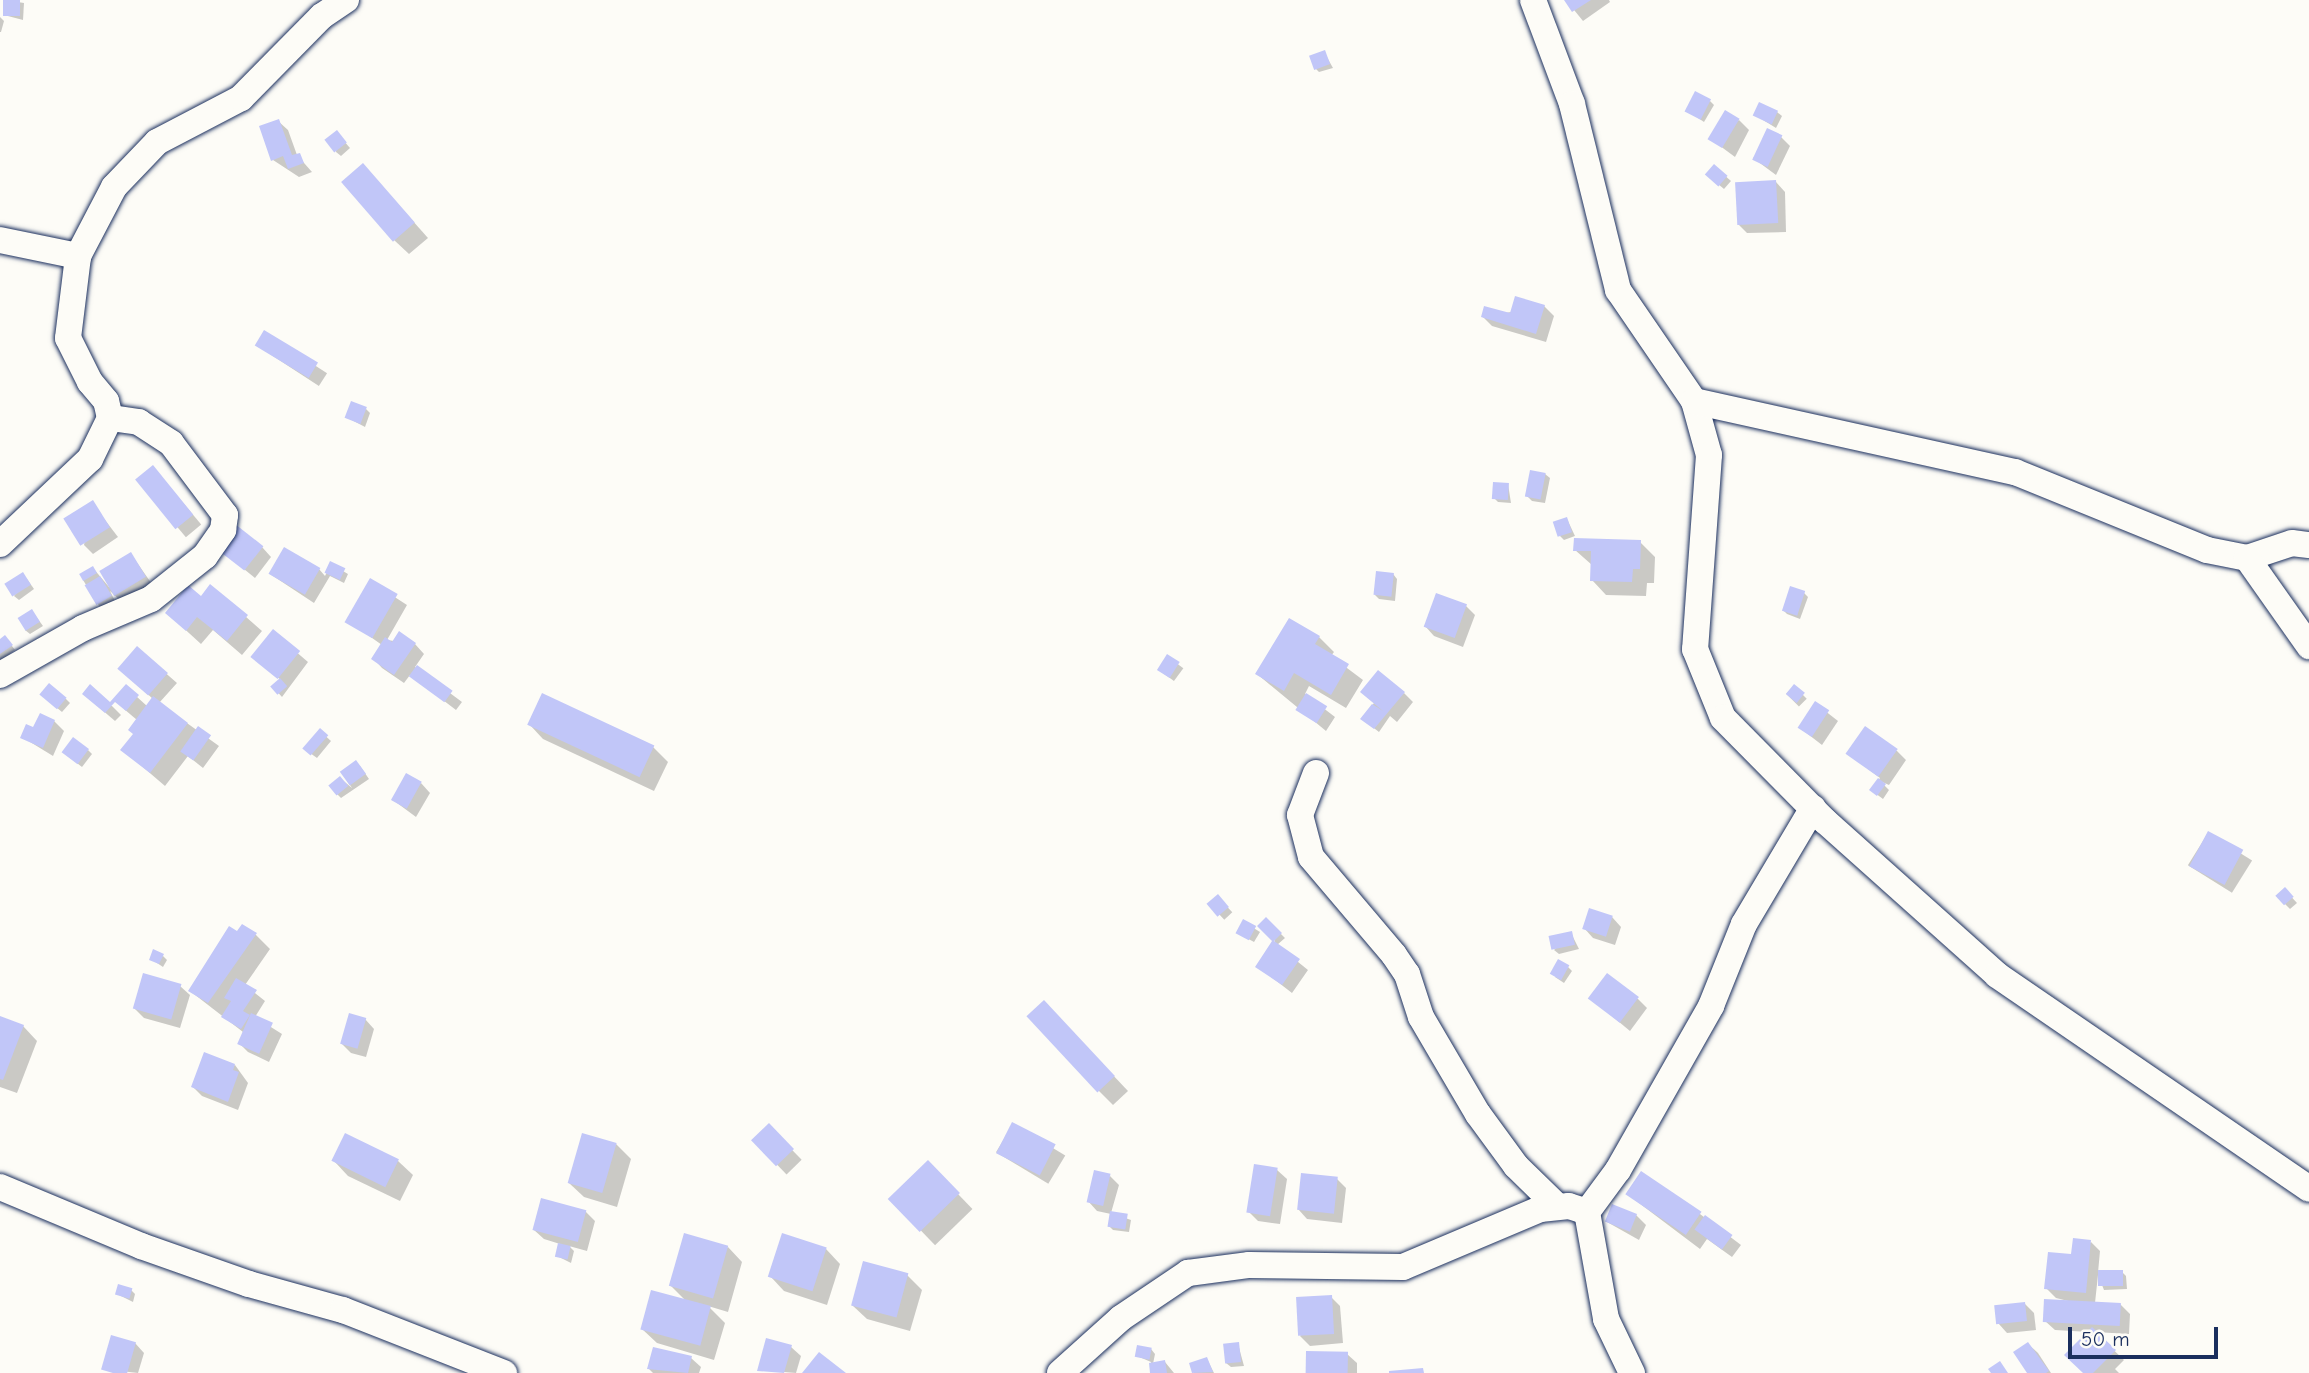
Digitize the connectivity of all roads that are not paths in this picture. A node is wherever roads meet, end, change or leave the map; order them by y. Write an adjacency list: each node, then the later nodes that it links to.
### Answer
1 (346, 0): 4 (street)
2 (1532, 0): 5 (street)
3 (0, 240): 4 (street)
4 (78, 256): 6 (street)
5 (1694, 401): 9 (street); 13 (street)
6 (110, 418): 7 (street); 11 (street)
7 (0, 544)
8 (2309, 545): 9 (street)
9 (2247, 558): 10 (street)
10 (2309, 646)
11 (0, 675)
12 (1316, 773): 16 (street)
13 (1813, 808): 15 (street); 17 (street)
14 (0, 1187): 18 (street)
15 (2309, 1189)
16 (1556, 1205): 17 (street); 19 (street)
17 (1587, 1212): 20 (street)
18 (504, 1373)
19 (1060, 1373)
20 (1632, 1373)

